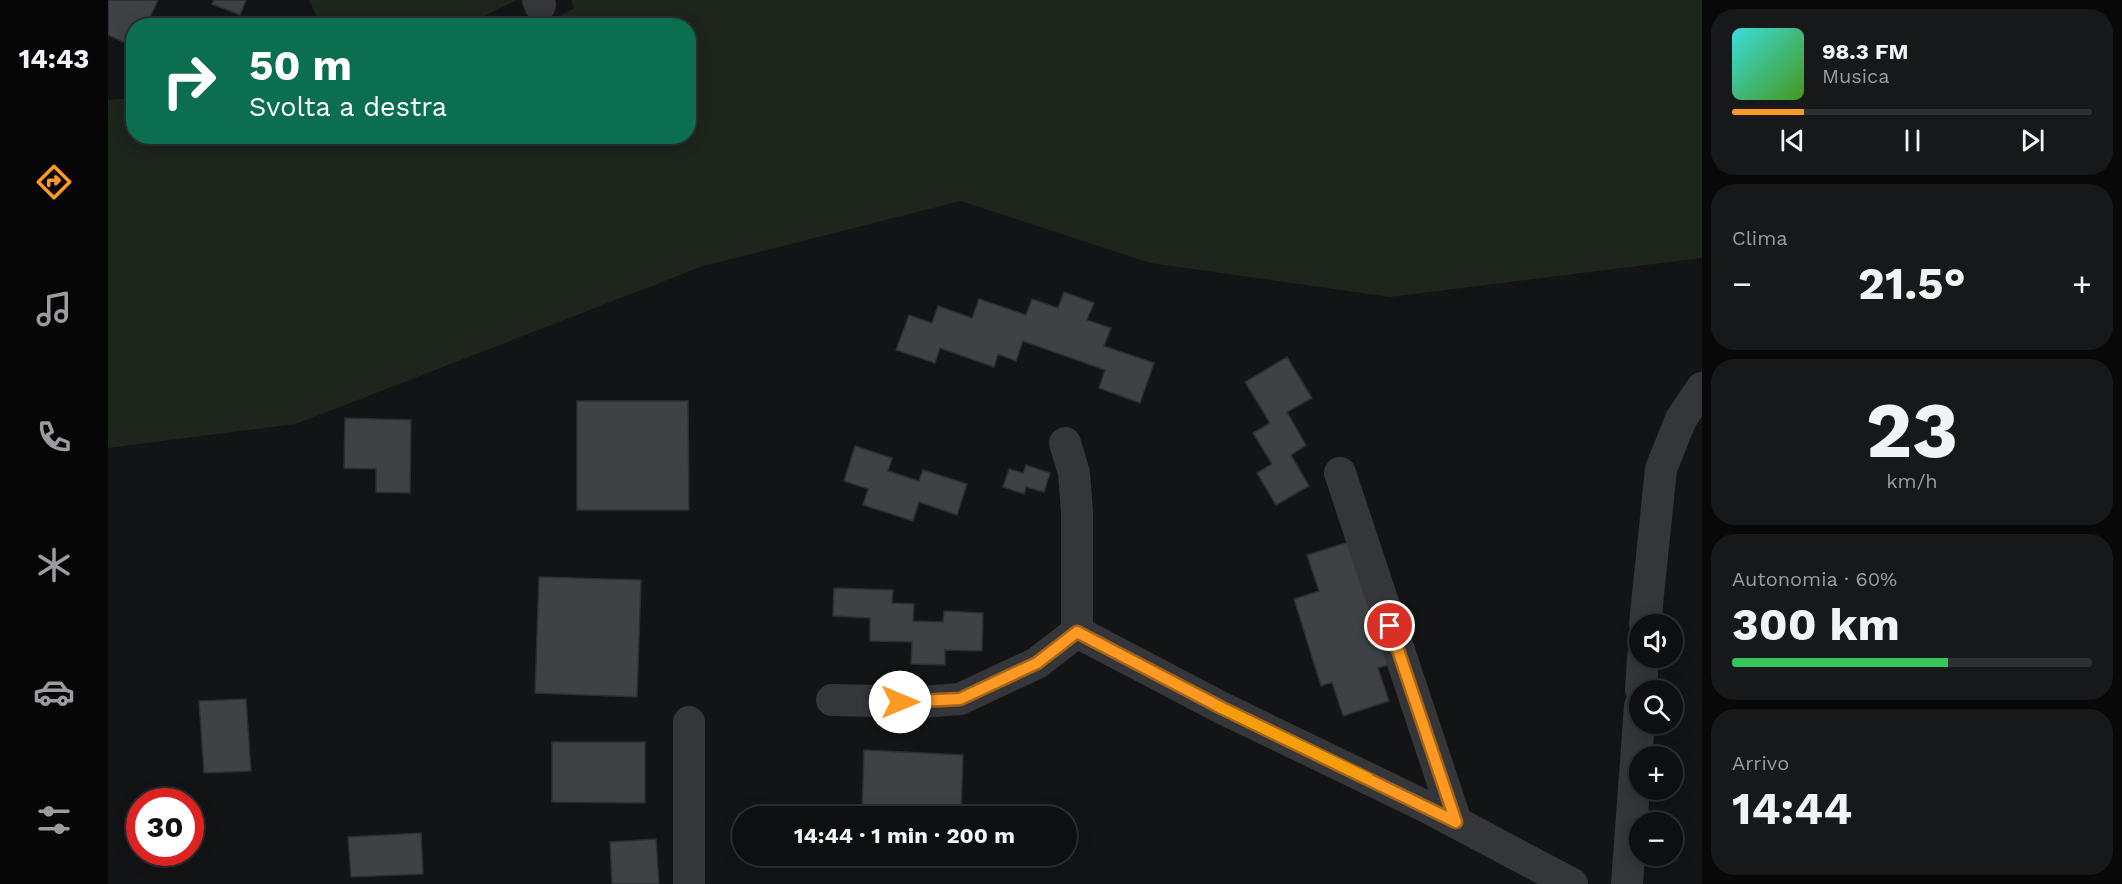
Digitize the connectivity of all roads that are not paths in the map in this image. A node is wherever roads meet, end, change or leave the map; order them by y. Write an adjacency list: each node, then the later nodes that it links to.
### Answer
1 (1702, 388): 4 (street)
2 (1065, 443): 5 (street)
3 (1340, 473): 9 (street)
4 (1647, 614)
5 (1077, 632): 6 (street); 9 (street)
6 (832, 700)
7 (689, 722): 10 (street)
8 (1638, 734): 12 (street)
9 (1456, 822): 11 (street)
10 (689, 884)
11 (1572, 884)
12 (1627, 884)

